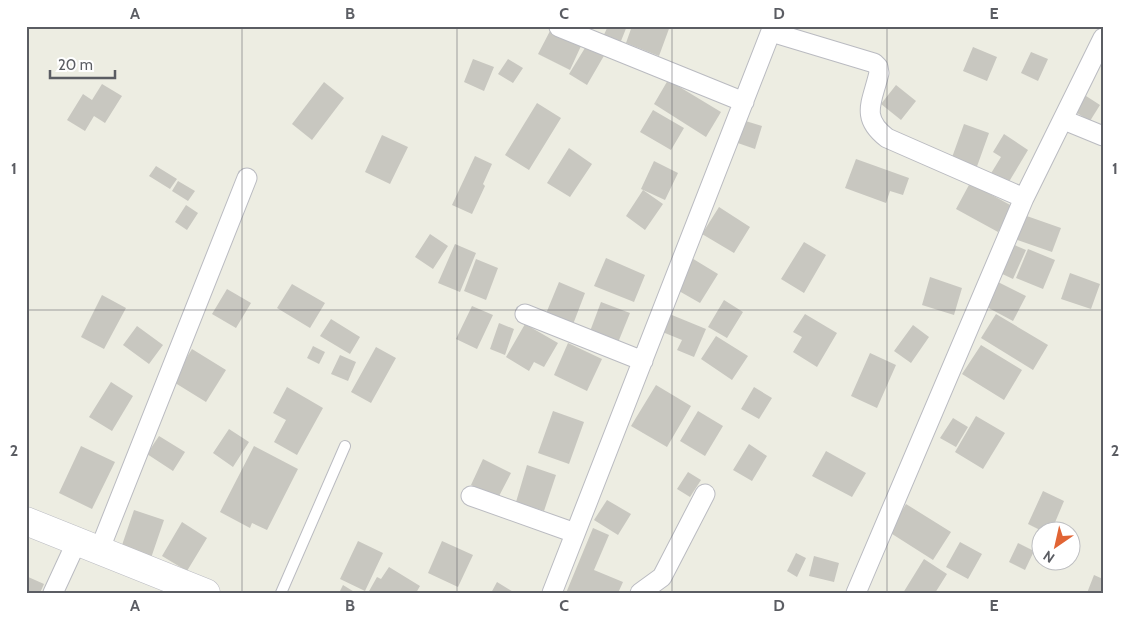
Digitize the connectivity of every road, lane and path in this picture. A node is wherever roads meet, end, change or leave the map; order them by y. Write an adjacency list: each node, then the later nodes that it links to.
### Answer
1 (559, 27): 4 (street)
2 (772, 29): 4 (street); 8 (street)
3 (1103, 38): 5 (street)
4 (744, 102): 10 (street)
5 (1064, 120): 6 (street); 8 (street)
6 (1103, 136)
7 (247, 178): 16 (street)
8 (1024, 198): 22 (street)
9 (525, 314): 10 (street)
10 (643, 361): 15 (street)
11 (345, 446): 19 (lane)
12 (705, 494): 21 (street)
13 (472, 496): 15 (street)
14 (26, 521): 16 (main road)
15 (575, 533): 20 (street)
16 (88, 546): 17 (street); 18 (main road)
17 (53, 593)
18 (206, 593)
19 (281, 593)
20 (552, 593)
21 (640, 593)
22 (856, 593)

